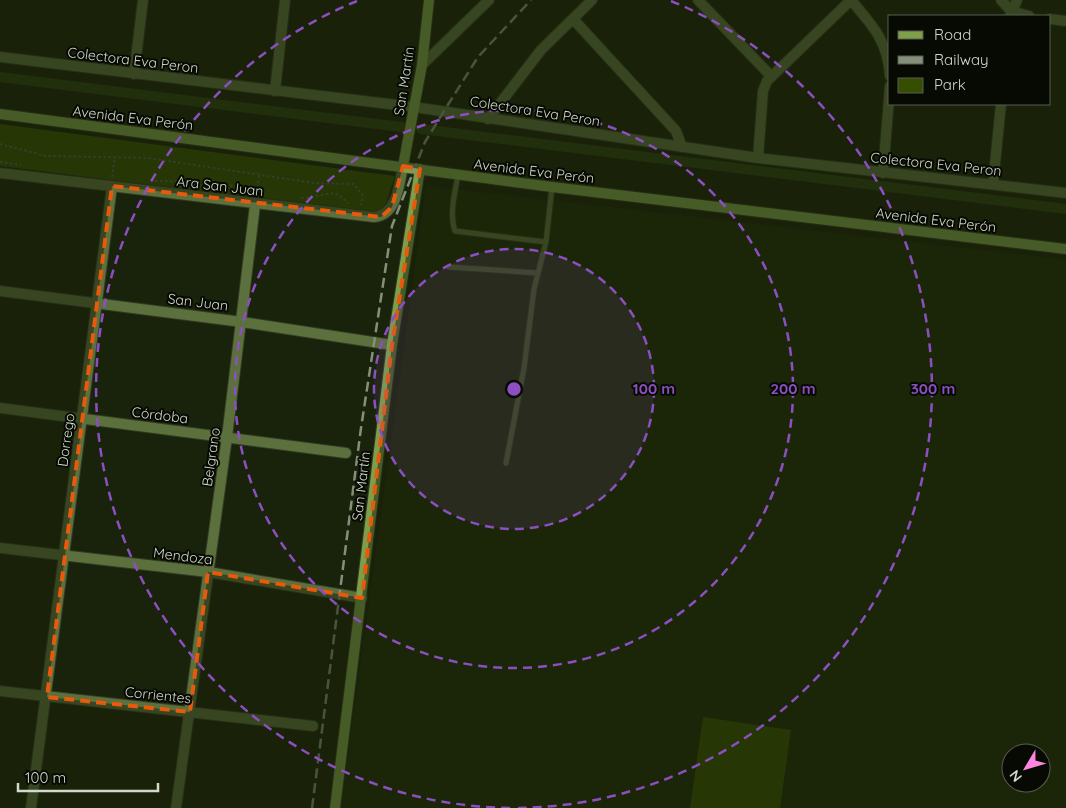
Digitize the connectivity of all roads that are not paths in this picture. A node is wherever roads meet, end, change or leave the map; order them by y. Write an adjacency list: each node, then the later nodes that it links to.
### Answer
1 (143, 0): 17 (street)
2 (285, 0): 19 (street)
3 (429, 0): 16 (main road, San Martín)
4 (489, 0): 16 (street)
5 (592, 0): 11 (street)
6 (698, 0): 18 (street)
7 (851, 0): 15 (street); 18 (street)
8 (1001, 0): 10 (street)
9 (1017, 0): 10 (street)
10 (1011, 14)
11 (573, 19): 24 (street); 25 (street)
12 (1051, 19): 13 (street)
13 (1066, 21)
14 (0, 57): 17 (street, Colectora Eva Peron)
15 (888, 64)
16 (422, 65): 22 (main road, San Martín)
17 (134, 74): 19 (street, Colectora Eva Peron)
18 (771, 76): 26 (street)
19 (275, 91): 22 (street, Colectora Eva Peron)
20 (888, 105): 30 (street)
21 (1001, 105): 33 (street)
22 (414, 107): 24 (street, Colectora Eva Peron); 27 (main road, San Martín)
23 (0, 114): 27 (main road, Avenida Eva Perón)
24 (488, 119): 25 (street, Colectora Eva Peron)
25 (682, 147): 26 (street, Colectora Eva Peron)
26 (758, 158): 30 (street, Colectora Eva Peron)
27 (403, 166): 28 (main road, Avenida Eva Perón); 36 (street, Ara San Juan)
28 (420, 169): 31 (main road, Avenida Eva Perón); 44 (main road, San Martín)
29 (0, 172): 32 (street, Ara San Juan)
30 (883, 173): 33 (street, Colectora Eva Peron)
31 (458, 175): 34 (main road, Avenida Eva Perón); 37 (lane)
32 (114, 181): 36 (street, Ara San Juan); 42 (street, Dorrego)
33 (993, 184): 35 (street, Colectora Eva Peron)
34 (552, 187): 37 (lane); 38 (main road, Avenida Eva Perón)
35 (1066, 193)
36 (255, 205): 43 (street, Belgrano)
37 (546, 242): 40 (lane)
38 (1066, 249)
39 (449, 267): 40 (lane)
40 (538, 273): 49 (lane)
41 (0, 291): 42 (street, San Juan)
42 (98, 303): 43 (street, San Juan); 46 (street, Dorrego)
43 (242, 322): 44 (street, San Juan); 47 (street, Belgrano)
44 (392, 345): 53 (main road, San Martín)
45 (0, 408): 46 (street, Córdoba)
46 (83, 419): 47 (street, Córdoba); 51 (street, Dorrego)
47 (227, 437): 48 (street, Córdoba); 52 (street, Belgrano)
48 (346, 453)
49 (506, 463)
50 (0, 548): 51 (street, Mendoza)
51 (64, 555): 52 (street, Mendoza); 55 (street, Dorrego)
52 (208, 572): 53 (street, Mendoza); 56 (street, Belgrano)
53 (362, 598): 60 (main road, San Martín)
54 (0, 691): 55 (street, Corrientes)
55 (47, 697): 56 (street, Corrientes); 58 (street, Dorrego)
56 (190, 712): 57 (street, Corrientes); 59 (street, Belgrano)
57 (313, 726)
58 (31, 808)
59 (176, 808)
60 (335, 808)

